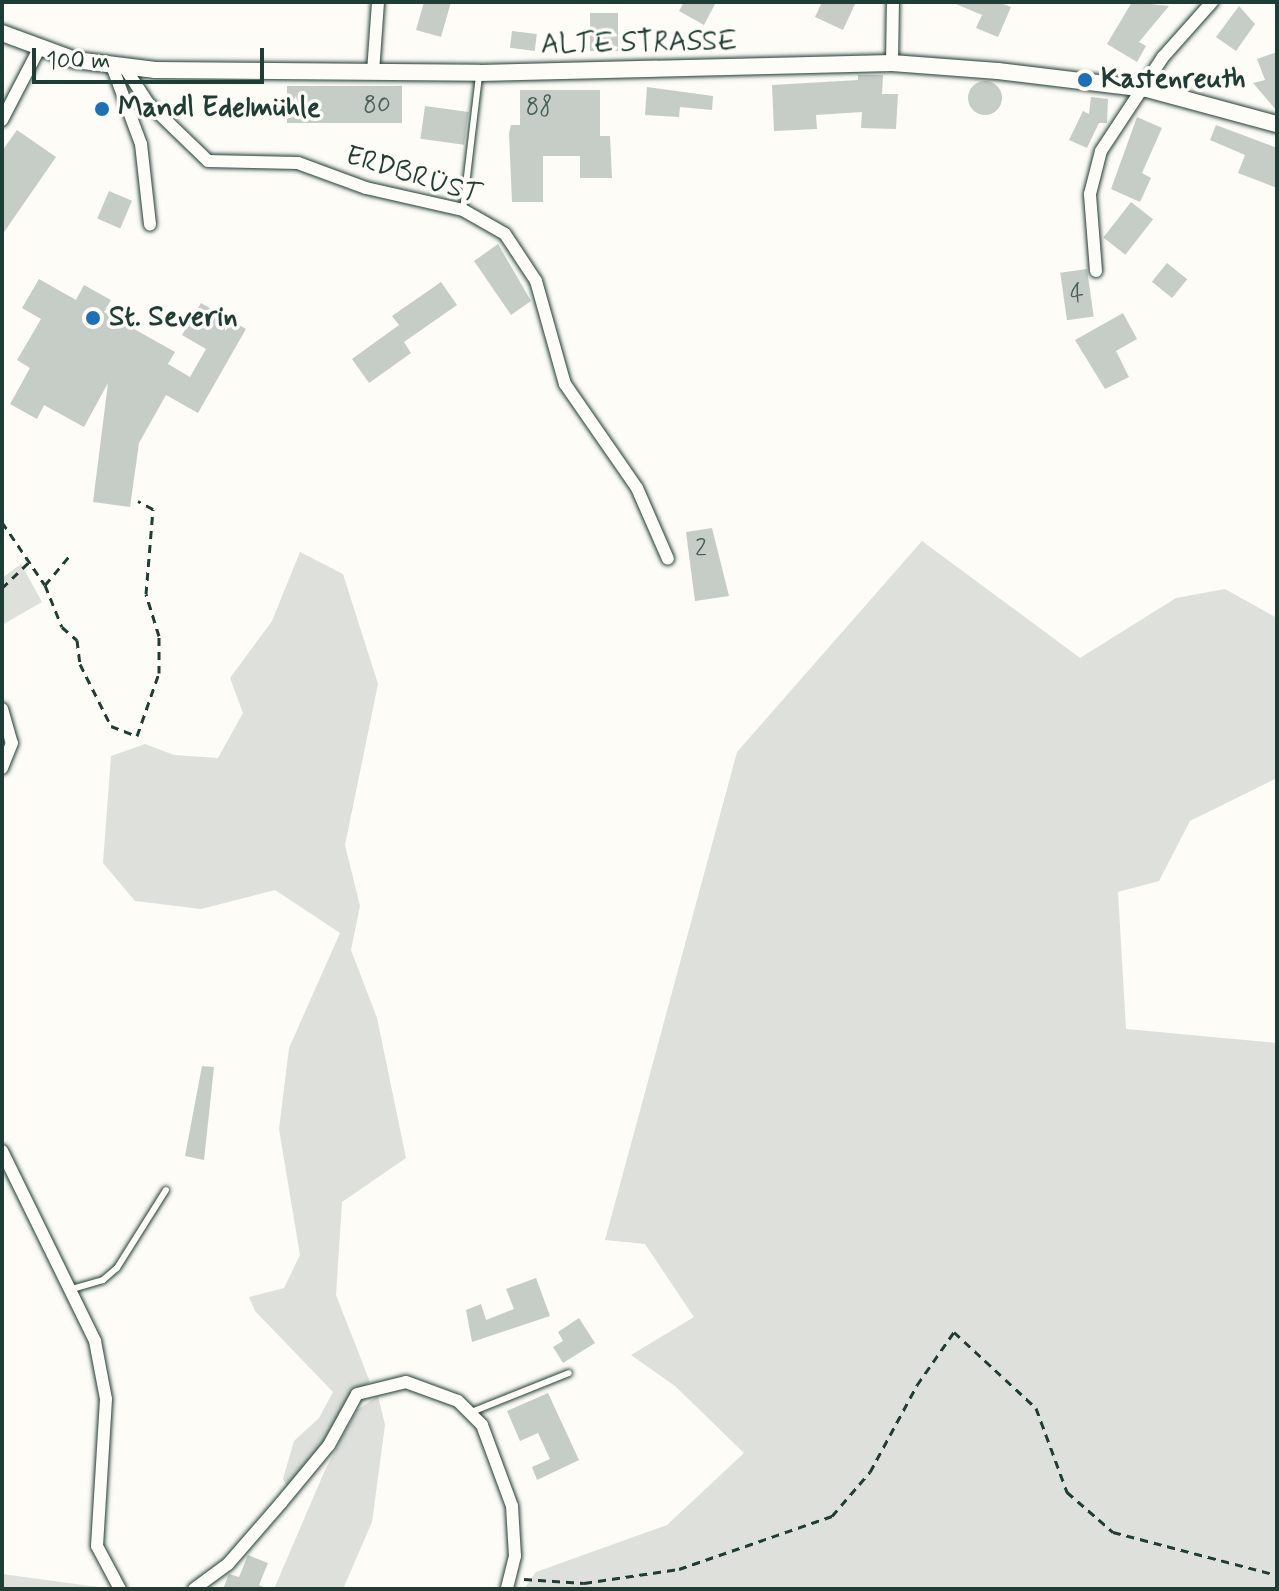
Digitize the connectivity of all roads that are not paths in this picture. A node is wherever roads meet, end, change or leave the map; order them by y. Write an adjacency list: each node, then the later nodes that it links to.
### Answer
1 (378, 2): 8 (street)
2 (893, 2): 6 (street)
3 (1212, 2): 10 (street)
4 (2, 33): 5 (street, ALTE STRASSE)
5 (40, 47): 7 (street, ALTE STRASSE); 11 (street)
6 (892, 63): 9 (street, ALTE STRASSE); 10 (street, ALTE STRASSE)
7 (118, 67): 8 (street, ALTE STRASSE); 13 (street, ERDBRÜST); 14 (street)
8 (373, 72): 9 (street, ALTE STRASSE)
9 (479, 73): 13 (lane)
10 (1147, 89): 12 (street, ALTE STRASSE); 15 (street)
11 (2, 120)
12 (1277, 124)
13 (463, 210): 16 (street, ERDBRÜST)
14 (150, 224)
15 (1096, 271)
16 (668, 559)
17 (2, 709): 18 (street)
18 (2, 768)
19 (2, 1151): 21 (street)
20 (166, 1190): 21 (lane)
21 (72, 1289): 25 (street)
22 (569, 1373): 23 (lane)
23 (474, 1411): 24 (street); 26 (street)
24 (510, 1584)
25 (120, 1589)
26 (194, 1589)

